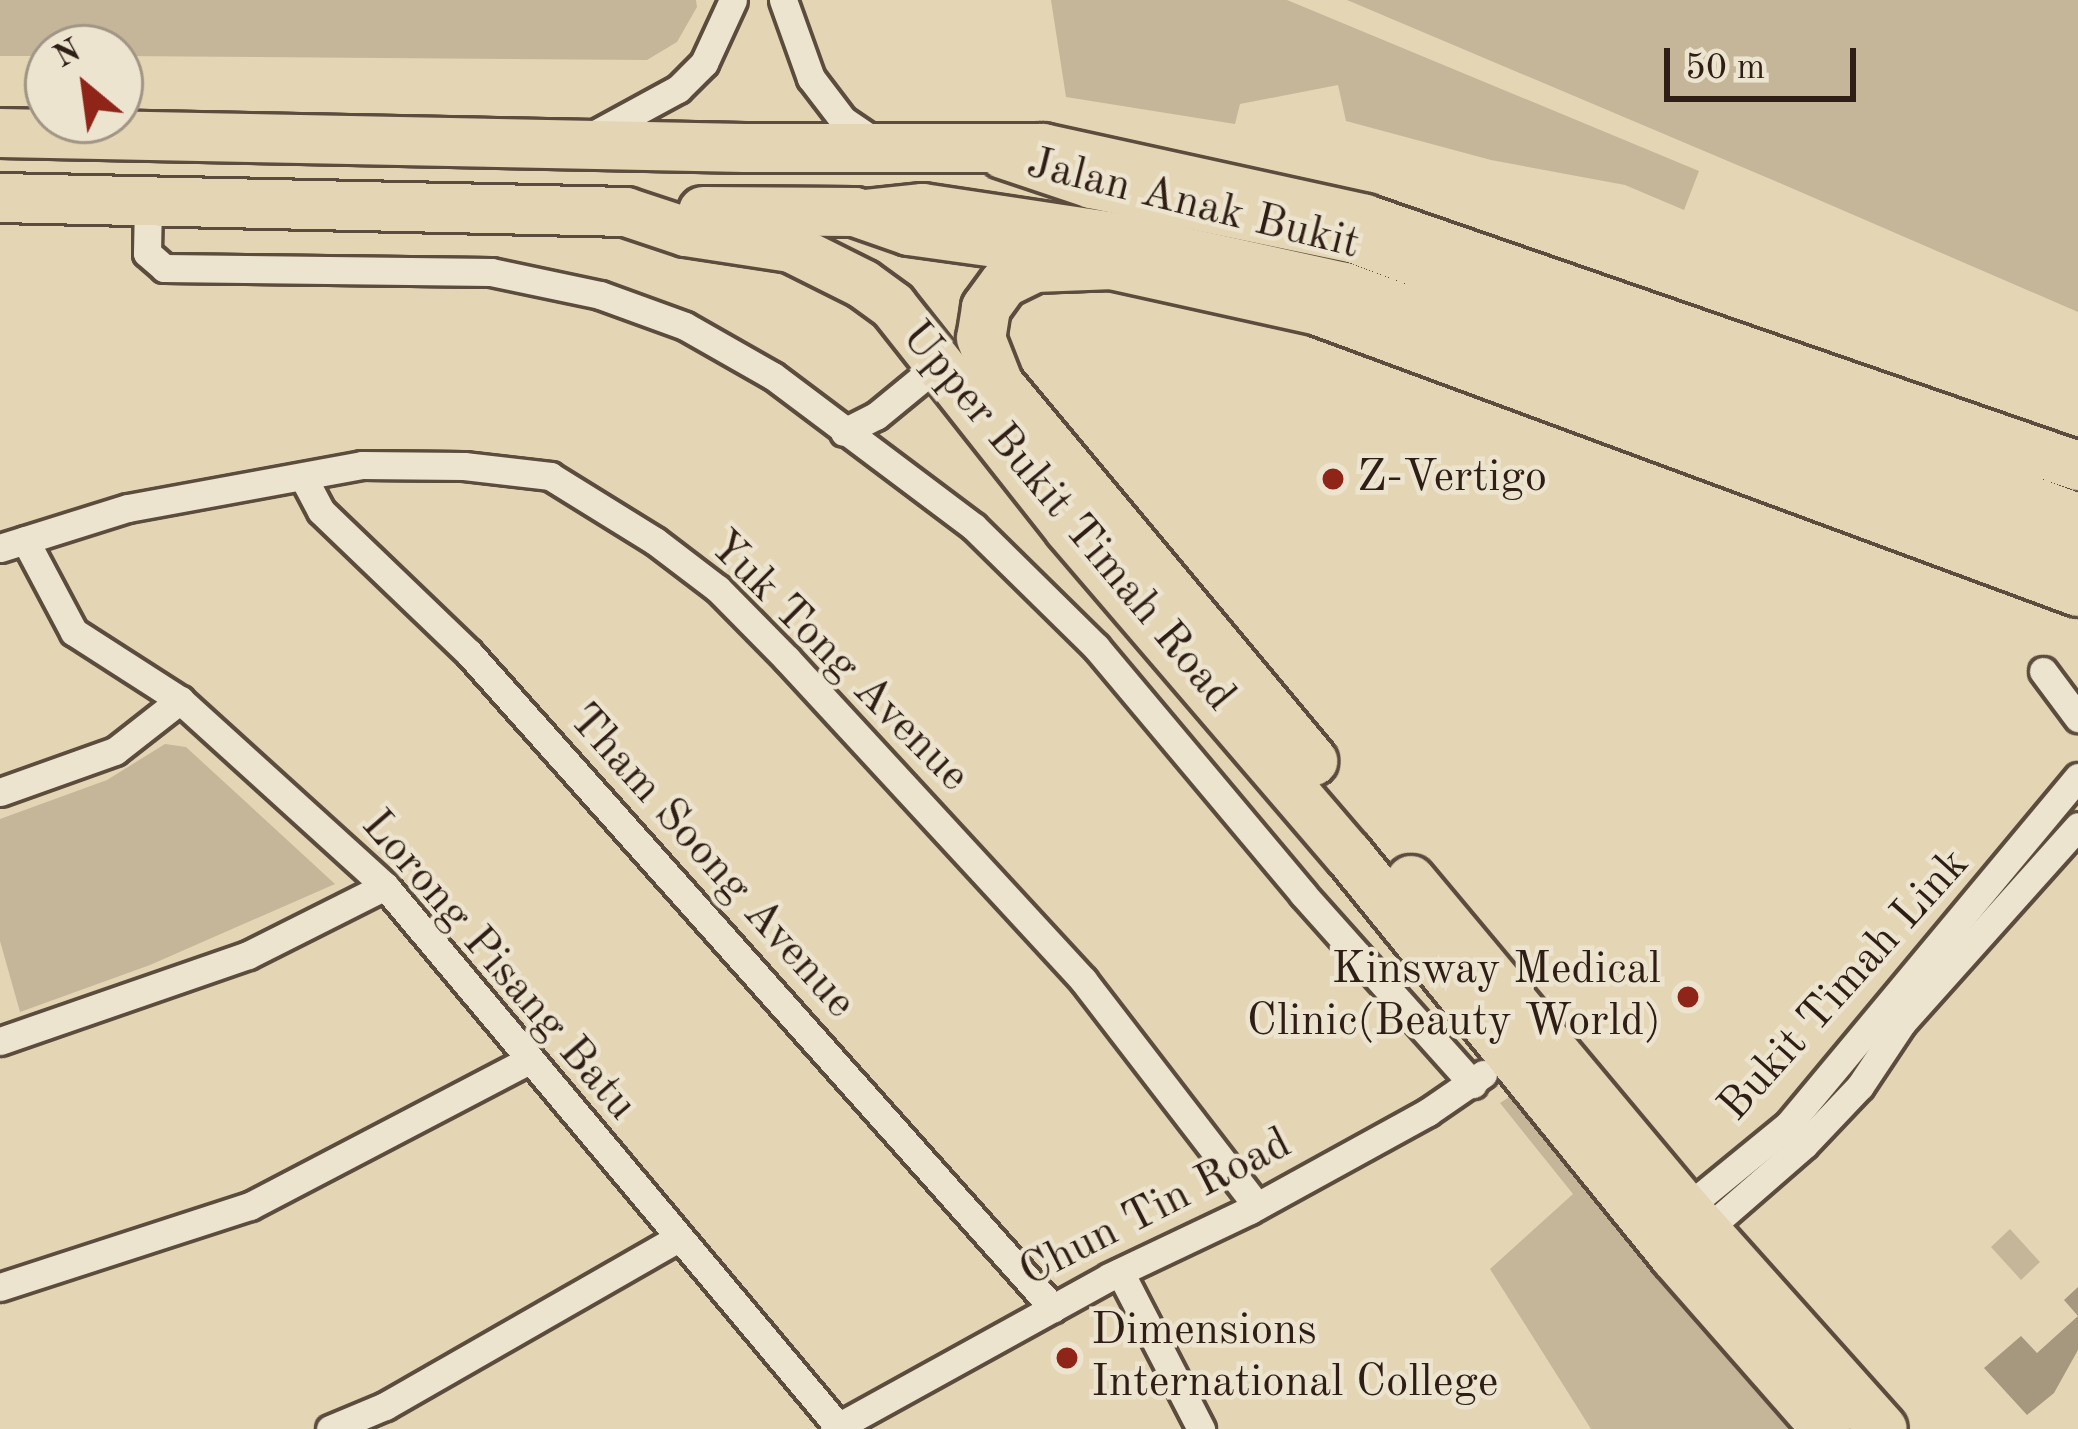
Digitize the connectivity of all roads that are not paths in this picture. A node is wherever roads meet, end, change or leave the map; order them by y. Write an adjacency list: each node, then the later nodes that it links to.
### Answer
1 (783, 0): 5 (street)
2 (733, 1): 4 (street)
3 (0, 133): 4 (highway)
4 (576, 145): 5 (highway)
5 (880, 146): 6 (highway)
6 (978, 149): 16 (highway, Jalan Anak Bukit); 18 (main road, Jalan Anak Bukit)
7 (0, 198): 8 (highway, Upper Bukit Timah Road)
8 (148, 202): 9 (highway, Upper Bukit Timah Road); 14 (street)
9 (626, 212): 10 (highway, Jalan Anak Bukit); 12 (highway, Upper Bukit Timah Road)
10 (855, 212): 11 (highway, Jalan Anak Bukit); 20 (main road, Jalan Anak Bukit)
11 (1114, 265): 21 (highway, Jalan Anak Bukit); 34 (highway, Upper Bukit Timah Road)
12 (938, 365): 13 (street); 30 (highway, Upper Bukit Timah Road)
13 (884, 409): 14 (street); 15 (street)
14 (844, 432): 15 (street)
15 (873, 453): 32 (street)
16 (2068, 459)
17 (302, 477): 19 (street, Yuk Tong Avenue); 33 (street, Yuk Tong Avenue); 38 (street, Tham Soong Avenue)
18 (2078, 515)
19 (12, 544): 23 (street, Lorong Pisang Batu)
20 (2078, 554)
21 (2078, 592)
22 (2078, 682): 24 (street)
23 (180, 700): 26 (street); 28 (street, Lorong Pisang Batu)
24 (2078, 718)
25 (2078, 777): 34 (street, Bukit Timah Link)
26 (0, 792)
27 (2078, 826): 34 (street, Bukit Timah Link)
28 (385, 886): 29 (street); 31 (street, Lorong Pisang Batu)
29 (0, 1041)
30 (1508, 1050): 32 (street, Chun Tin Road); 34 (highway, Upper Bukit Timah Road)
31 (529, 1060): 35 (street, Lorong Pisang Batu); 37 (street)
32 (1473, 1084): 33 (street, Chun Tin Road)
33 (1257, 1206): 36 (street, Chun Tin Road)
34 (1681, 1232): 42 (highway, Upper Bukit Timah Road); 43 (highway, Upper Bukit Timah Road)
35 (678, 1238): 39 (street, Lorong Pisang Batu); 40 (street)
36 (1120, 1272): 38 (street, Chun Tin Road); 41 (street)
37 (0, 1287)
38 (1053, 1308): 39 (street, Chun Tin Road)
39 (836, 1428)
40 (330, 1429)
41 (1201, 1429)
42 (1826, 1429)
43 (1883, 1429)

